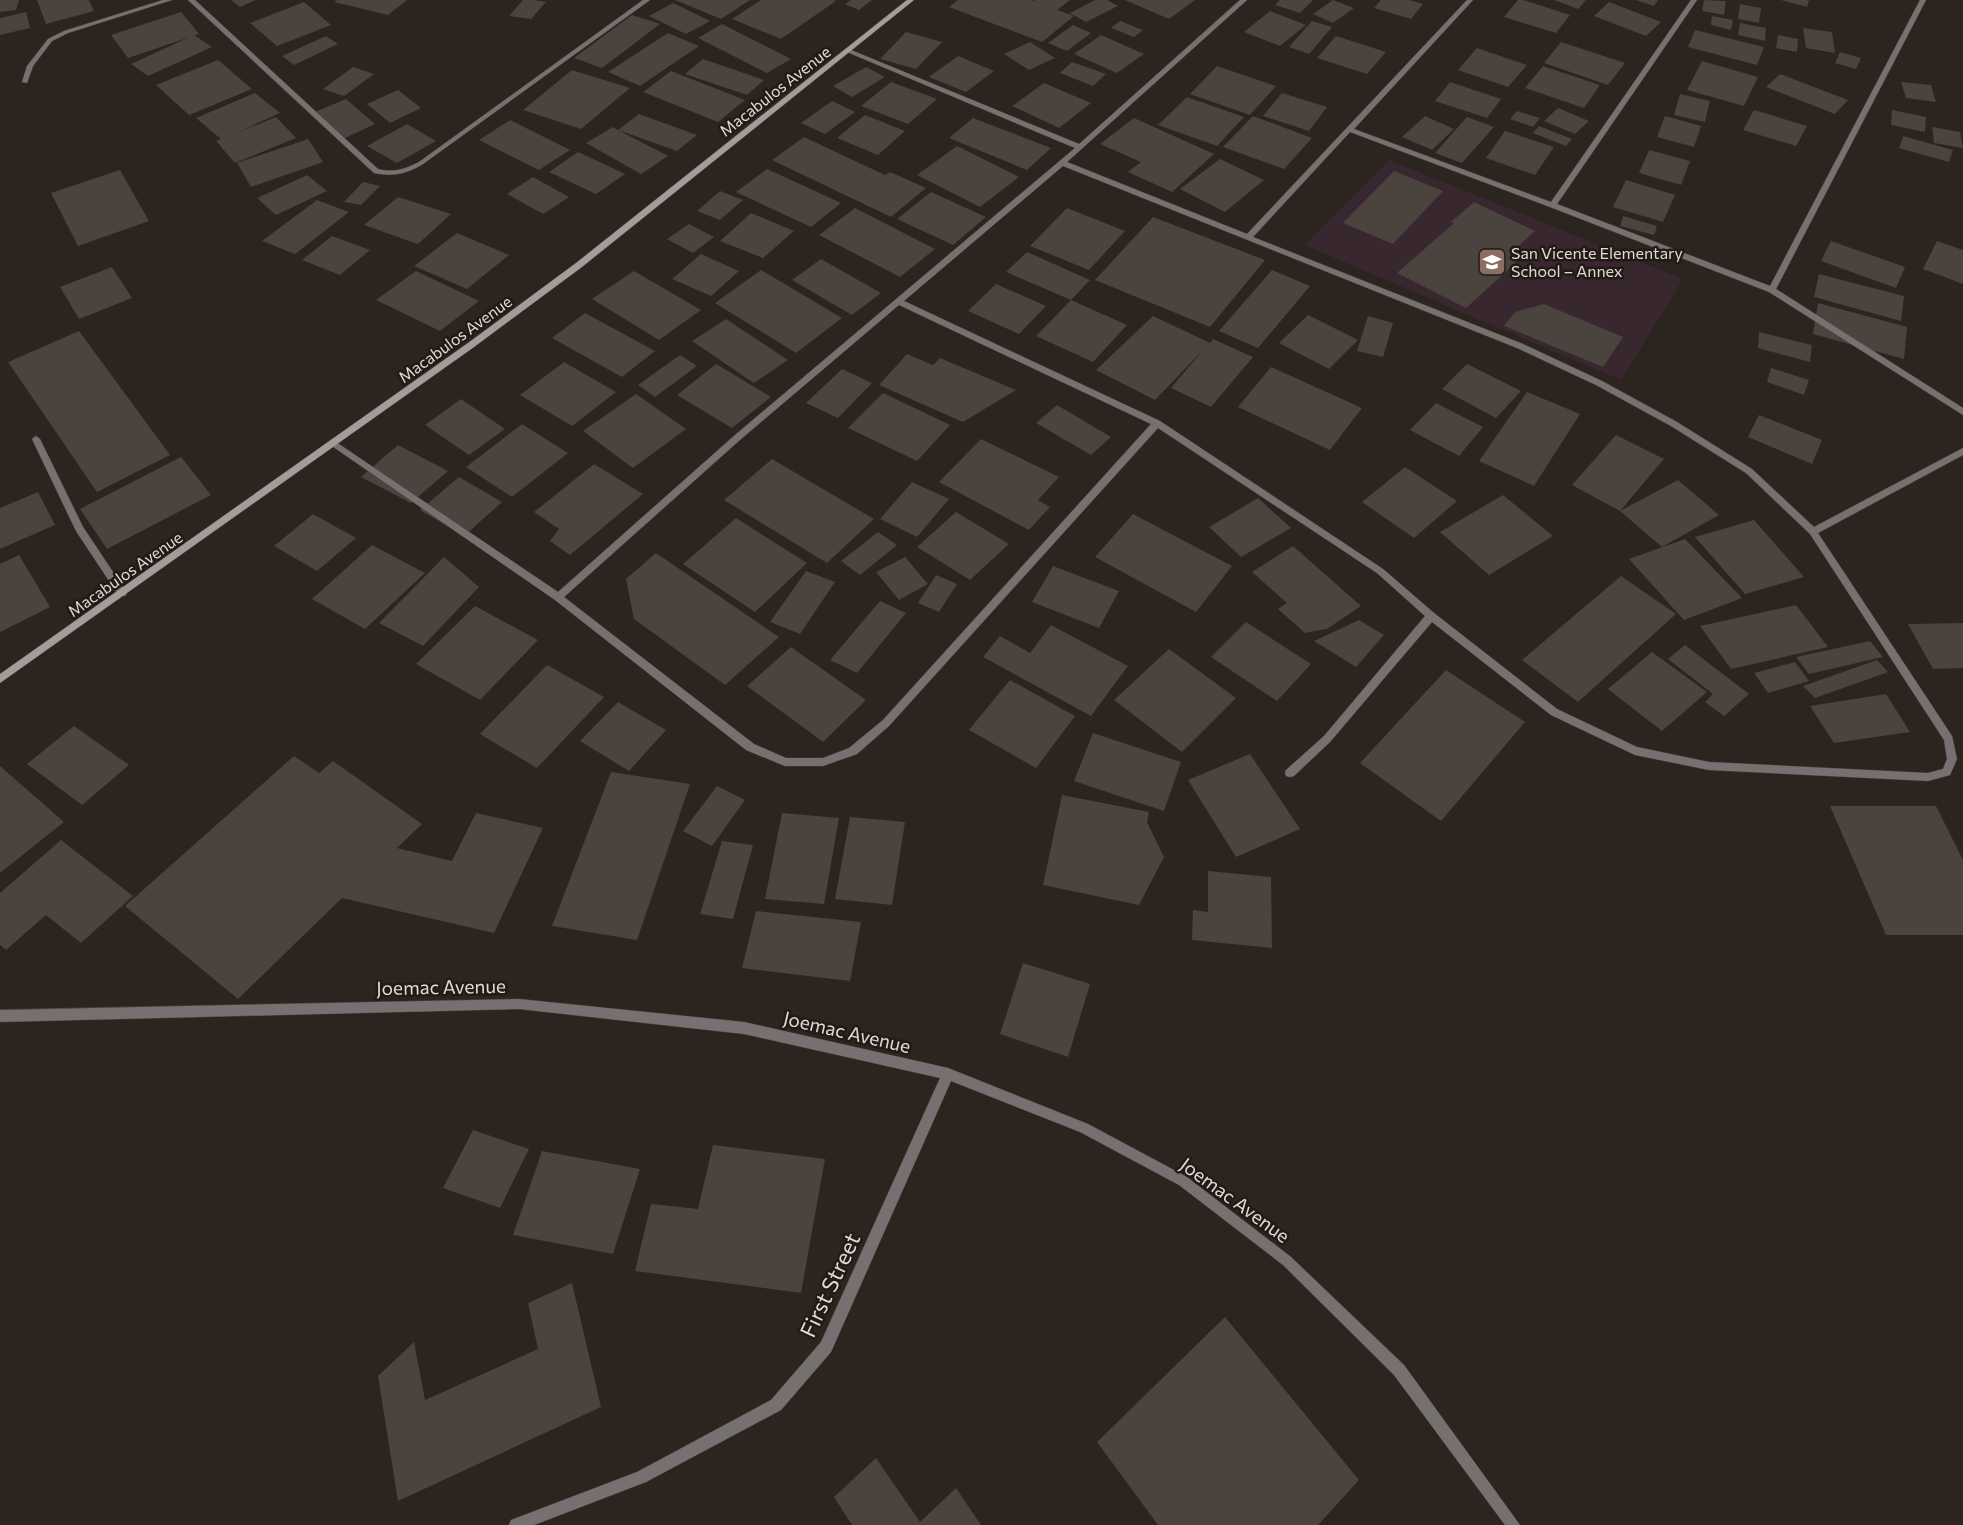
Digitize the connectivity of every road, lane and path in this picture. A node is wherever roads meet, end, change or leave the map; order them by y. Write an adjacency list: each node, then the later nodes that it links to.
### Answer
1 (169, 0): 10 (street)
2 (191, 0): 3 (street)
3 (646, 0)
4 (911, 0): 9 (street, Macabulos Avenue)
5 (1244, 0): 12 (street)
6 (1470, 0): 11 (street)
7 (1694, 0): 14 (street)
8 (1923, 0): 16 (street)
9 (849, 51): 12 (street); 21 (street, Macabulos Avenue)
10 (25, 82)
11 (1350, 130): 14 (street); 15 (street)
12 (1079, 147): 13 (street)
13 (1062, 163): 15 (street); 17 (street)
14 (1553, 205): 16 (street)
15 (1249, 237): 23 (street)
16 (1772, 290): 18 (street)
17 (898, 301): 19 (street); 25 (street)
18 (1963, 412)
19 (1156, 423): 25 (street); 26 (street)
20 (36, 440): 24 (street)
21 (333, 444): 24 (street, Macabulos Avenue); 25 (street)
22 (1963, 450): 23 (street)
23 (1813, 532): 26 (street)
24 (122, 593): 27 (street, Macabulos Avenue)
25 (558, 597)
26 (1431, 616): 28 (street)
27 (0, 679)
28 (1290, 772)
29 (0, 1016): 30 (street, Joemac Avenue)
30 (948, 1074): 31 (street, First Street); 32 (street, Joemac Avenue)
31 (516, 1525)
32 (1513, 1525)

